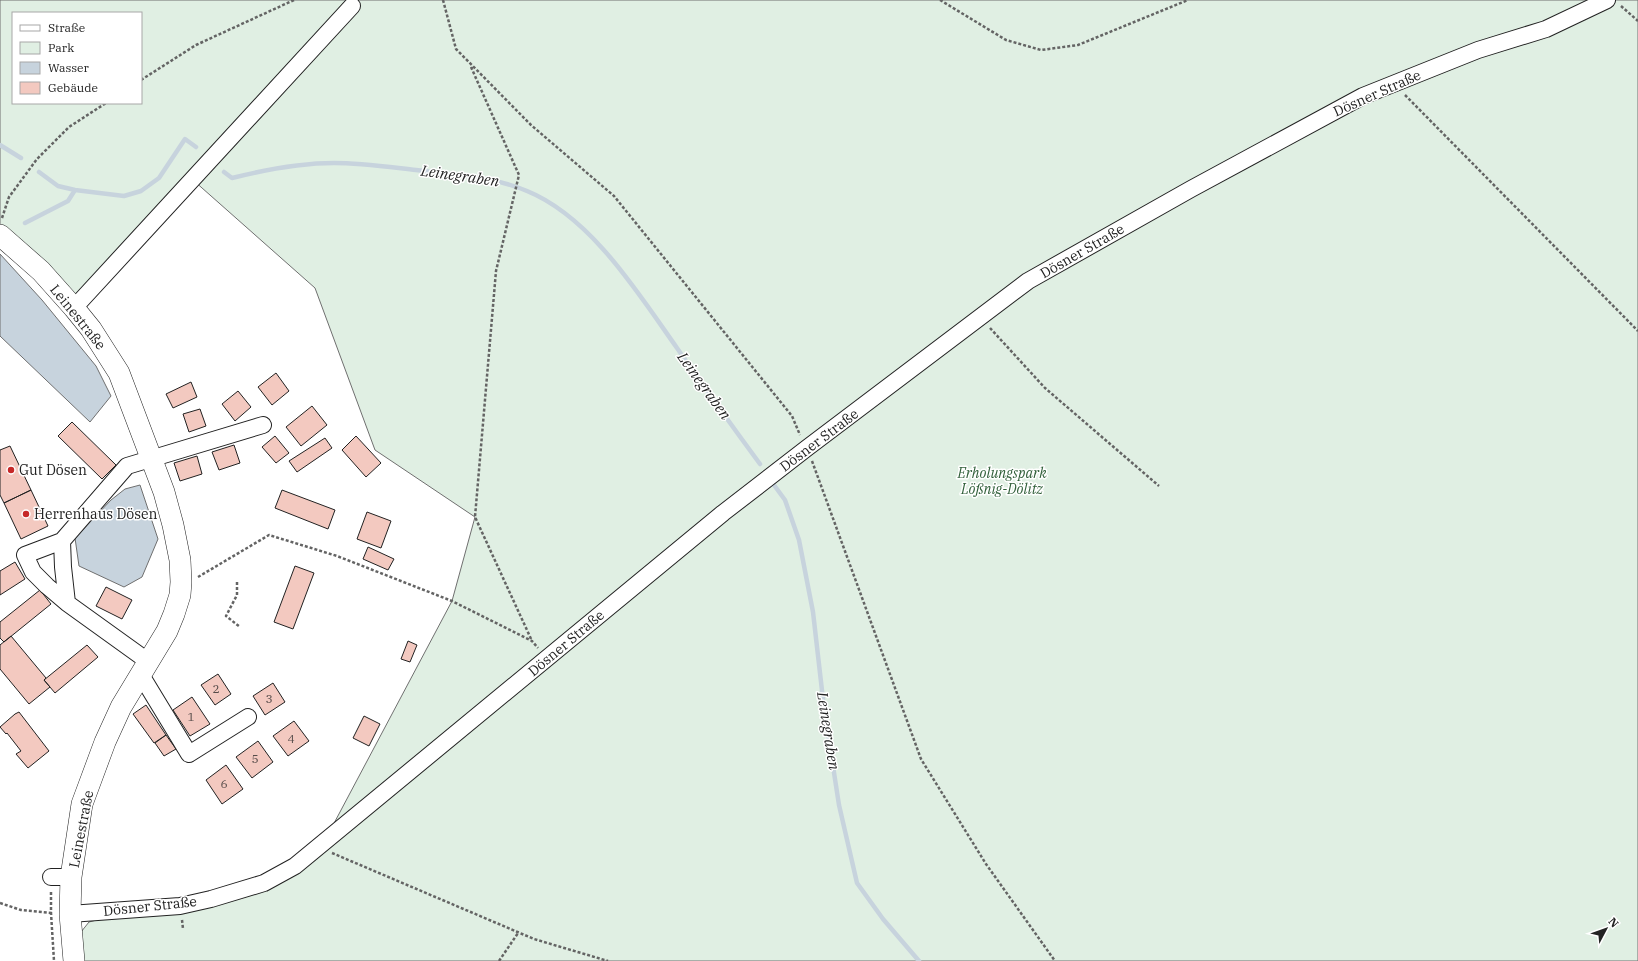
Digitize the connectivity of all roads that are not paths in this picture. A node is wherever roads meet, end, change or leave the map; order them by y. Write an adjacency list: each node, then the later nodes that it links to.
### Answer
1 (1613, 2): 11 (street, Dösner Straße)
2 (352, 6): 4 (street)
3 (0, 235): 4 (main road, Leinestraße)
4 (74, 308): 6 (main road, Leinestraße)
5 (263, 425): 6 (street)
6 (152, 458): 7 (street); 9 (main road, Leinestraße)
7 (62, 541): 8 (street); 8 (street)
8 (68, 603): 9 (street)
9 (145, 669): 10 (street); 11 (main road, Leinestraße)
10 (248, 717)
11 (70, 914): 12 (main road, Leinestraße)
12 (74, 961)

